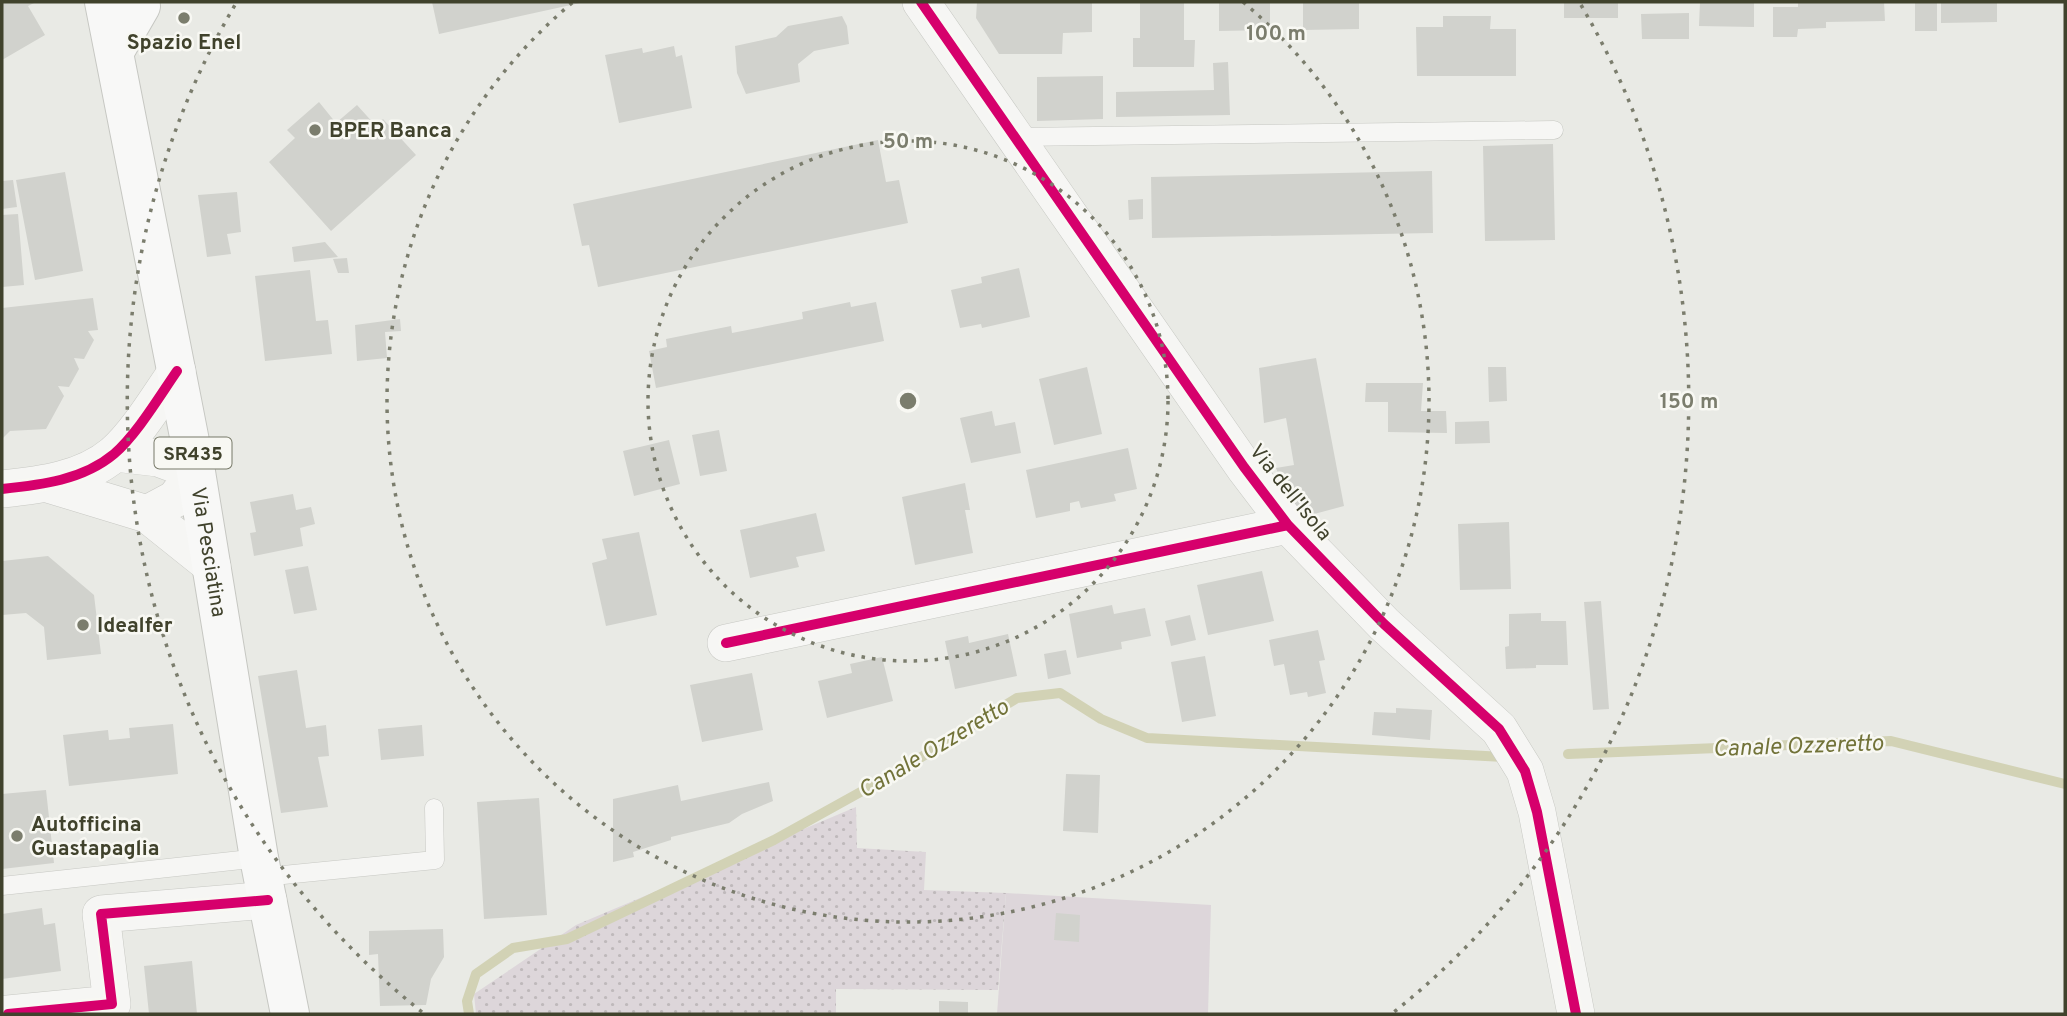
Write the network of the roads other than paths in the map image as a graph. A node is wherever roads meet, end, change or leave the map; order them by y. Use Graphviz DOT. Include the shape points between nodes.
graph roads {
  1 [pos="921,2"];
  2 [pos="135,3"];
  3 [pos="1554,130"];
  4 [pos="1015,137"];
  5 [pos="177,372"];
  6 [pos="115,453"];
  7 [pos="196,472"];
  8 [pos="48,484"];
  9 [pos="2,489"];
  10 [pos="147,514"];
  11 [pos="1288,524"];
  12 [pos="212,566"];
  13 [pos="726,643"];
  14 [pos="434,808"];
  15 [pos="263,878"];
  16 [pos="2,886"];
  17 [pos="8,1014"];
  18 [pos="290,1014"];
  19 [pos="1576,1014"];
  1 -- 4 [label="street, Via dell'Isola"];
  2 -- 5 [label="main road, Via Pesciatina / SR435" via="115,51"];
  3 -- 4 [label="lane"];
  4 -- 11 [label="street, Via dell'Isola"];
  5 -- 6 [label="street"];
  5 -- 7 [label="main road, Via Pesciatina / SR435"];
  6 -- 7 [label="street" via="158,458"];
  6 -- 8 [label="street" via="90,469"];
  7 -- 10 [label="street" via="175,499"];
  7 -- 12 [label="main road, Via Pesciatina / SR435"];
  8 -- 9 [label="street"];
  8 -- 10 [label="street"];
  10 -- 12 [label="street"];
  11 -- 13 [label="street"];
  11 -- 19 [label="street, Via dell'Isola" via="1384,624 1499,729 1525,771"];
  12 -- 15 [label="main road, Via Pesciatina / SR435"];
  14 -- 15 [label="lane" via="435,860"];
  15 -- 16 [label="lane"];
  15 -- 17 [label="street" via="102,914 112,1004"];
  15 -- 18 [label="main road, Via Pesciatina"];
}
